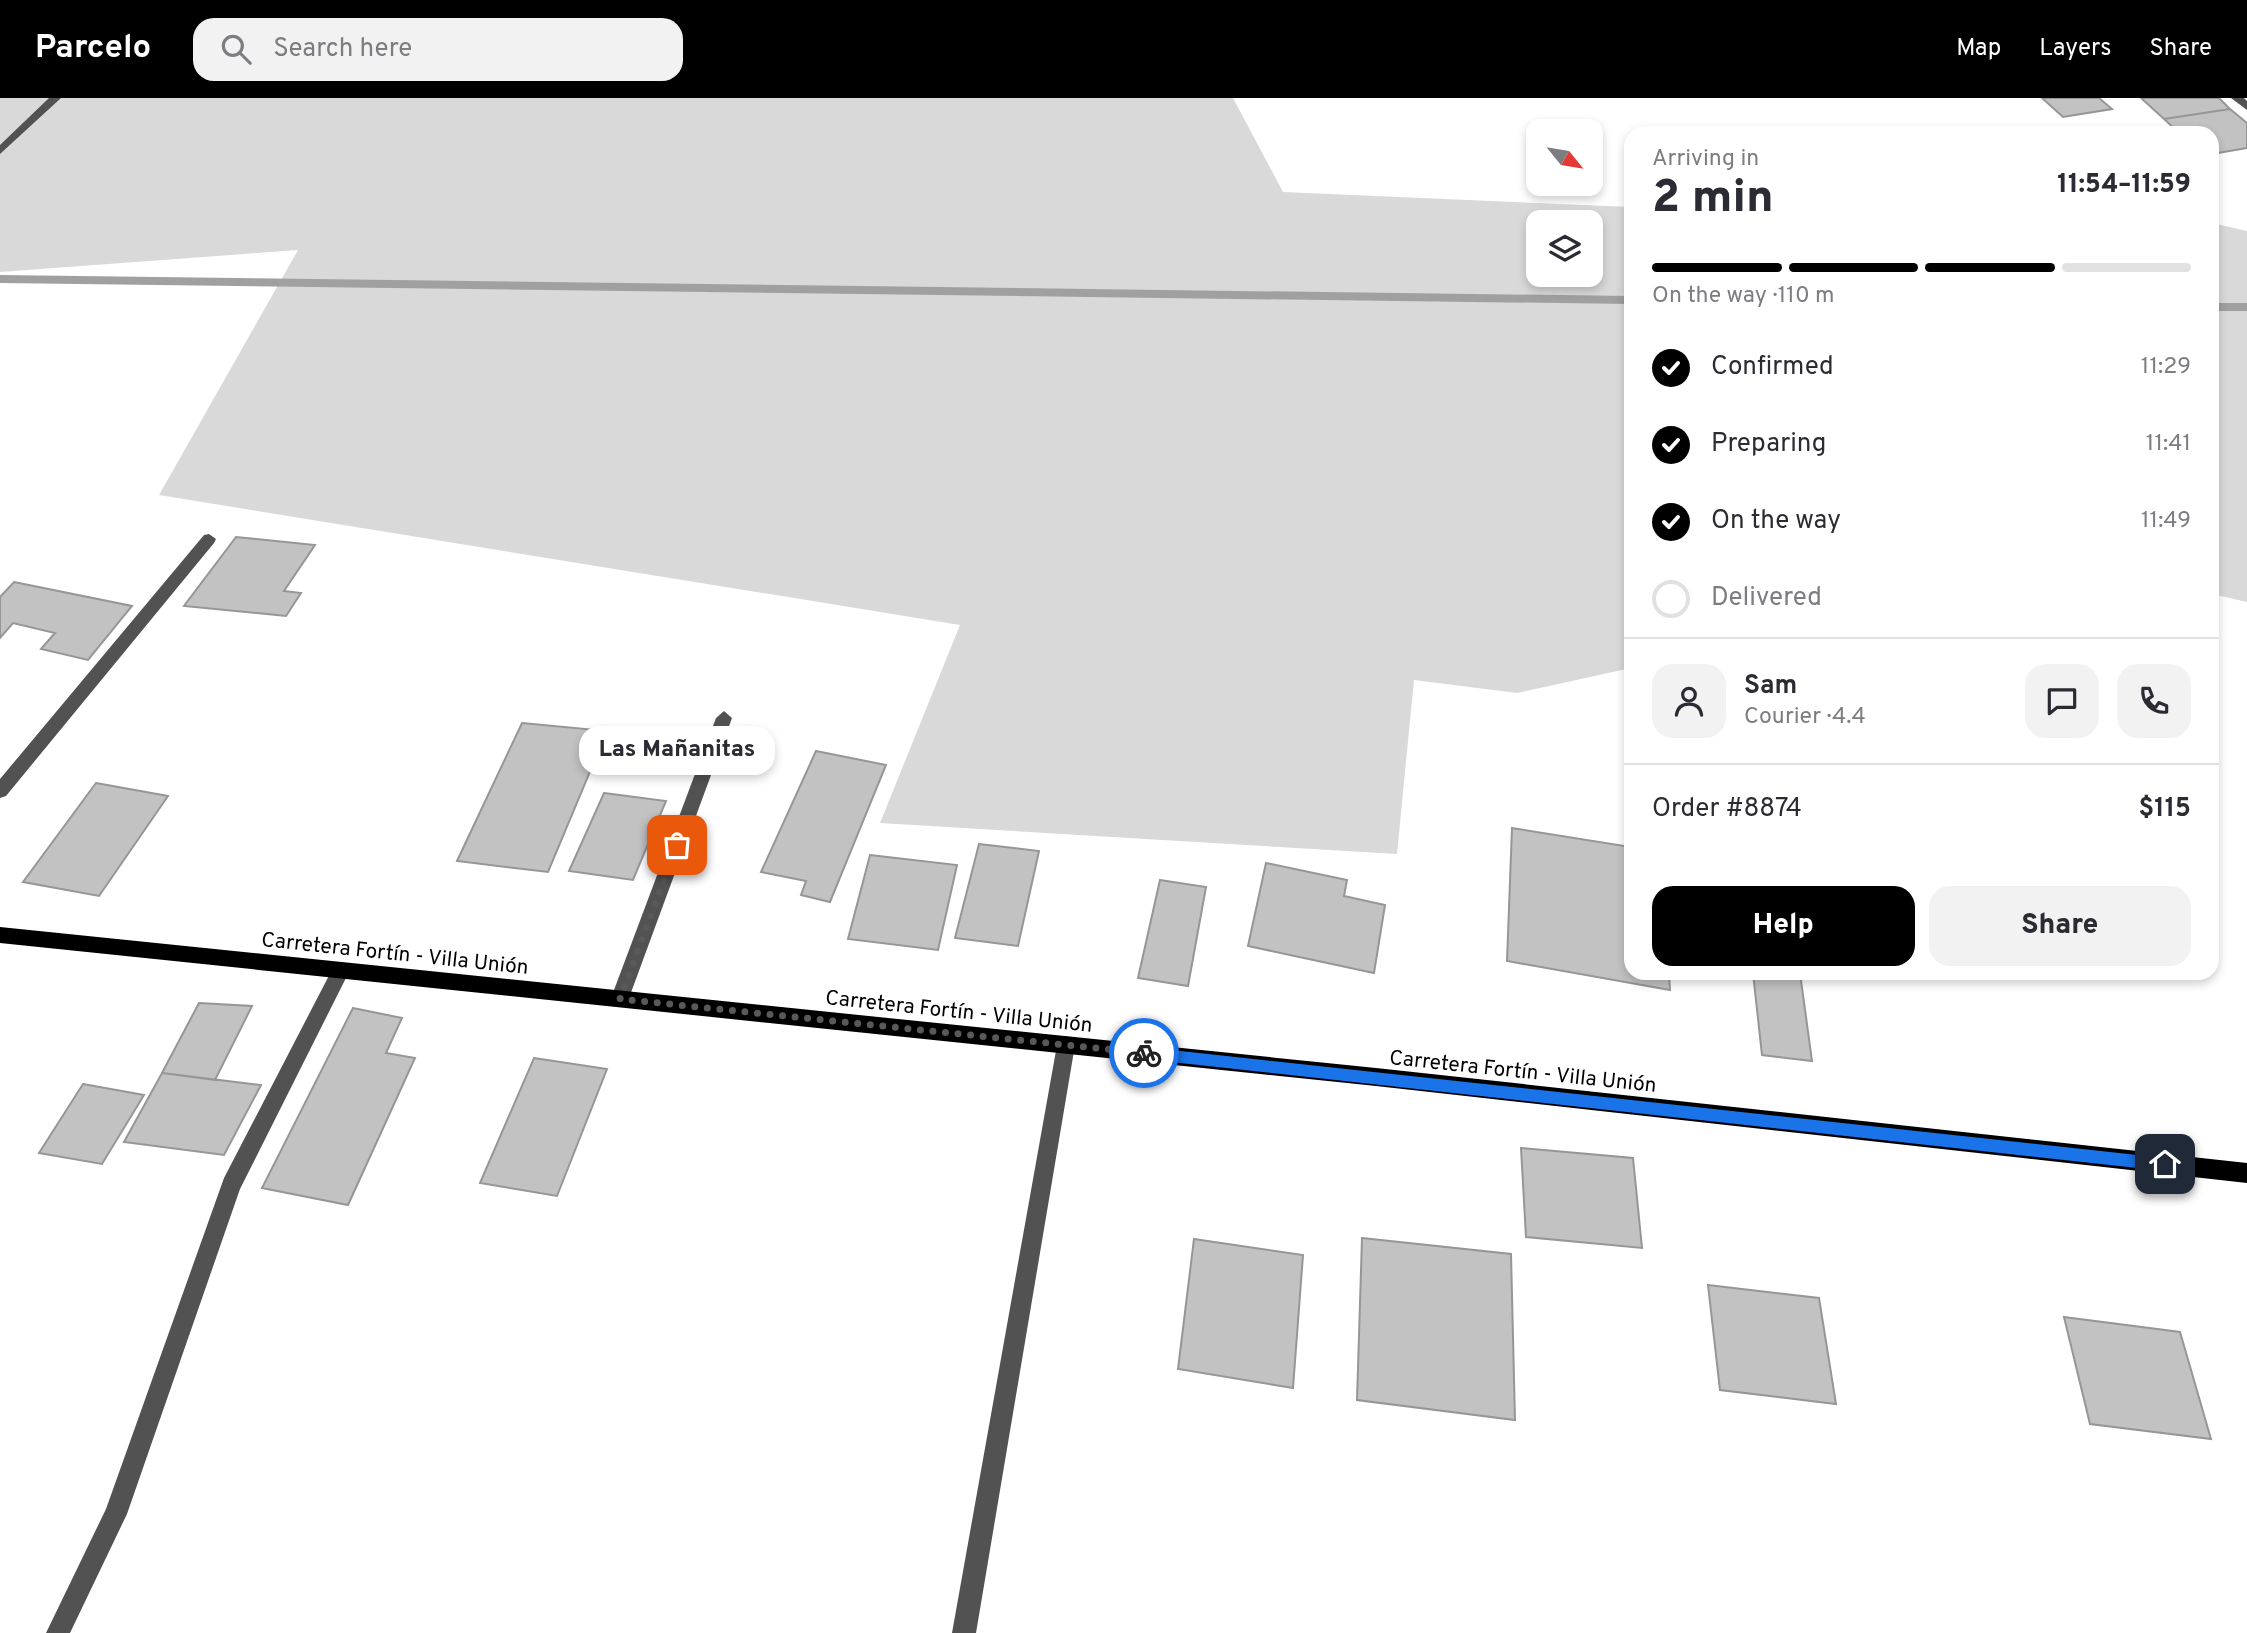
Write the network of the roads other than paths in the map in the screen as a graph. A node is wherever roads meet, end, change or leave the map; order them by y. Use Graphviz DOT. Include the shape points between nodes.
graph roads {
  1 [pos="55,98"];
  2 [pos="2237,98"];
  3 [pos="2247,107"];
  4 [pos="0,150"];
  5 [pos="209,539"];
  6 [pos="724,718"];
  7 [pos="0,791"];
  8 [pos="0,935"];
  9 [pos="341,970"];
  10 [pos="620,999"];
  11 [pos="1066,1045"];
  12 [pos="2247,1173"];
  13 [pos="58,1633"];
  14 [pos="964,1633"];
  1 -- 4 [label="street"];
  2 -- 3 [label="street"];
  5 -- 7 [label="street"];
  6 -- 10 [label="street"];
  8 -- 9 [label="main road, Carretera Fortín - Villa Unión"];
  9 -- 10 [label="main road, Carretera Fortín - Villa Unión"];
  9 -- 13 [label="street" via="231,1185 116,1514"];
  10 -- 11 [label="main road, Carretera Fortín - Villa Unión"];
  11 -- 12 [label="main road, Carretera Fortín - Villa Unión"];
  11 -- 14 [label="street"];
}
